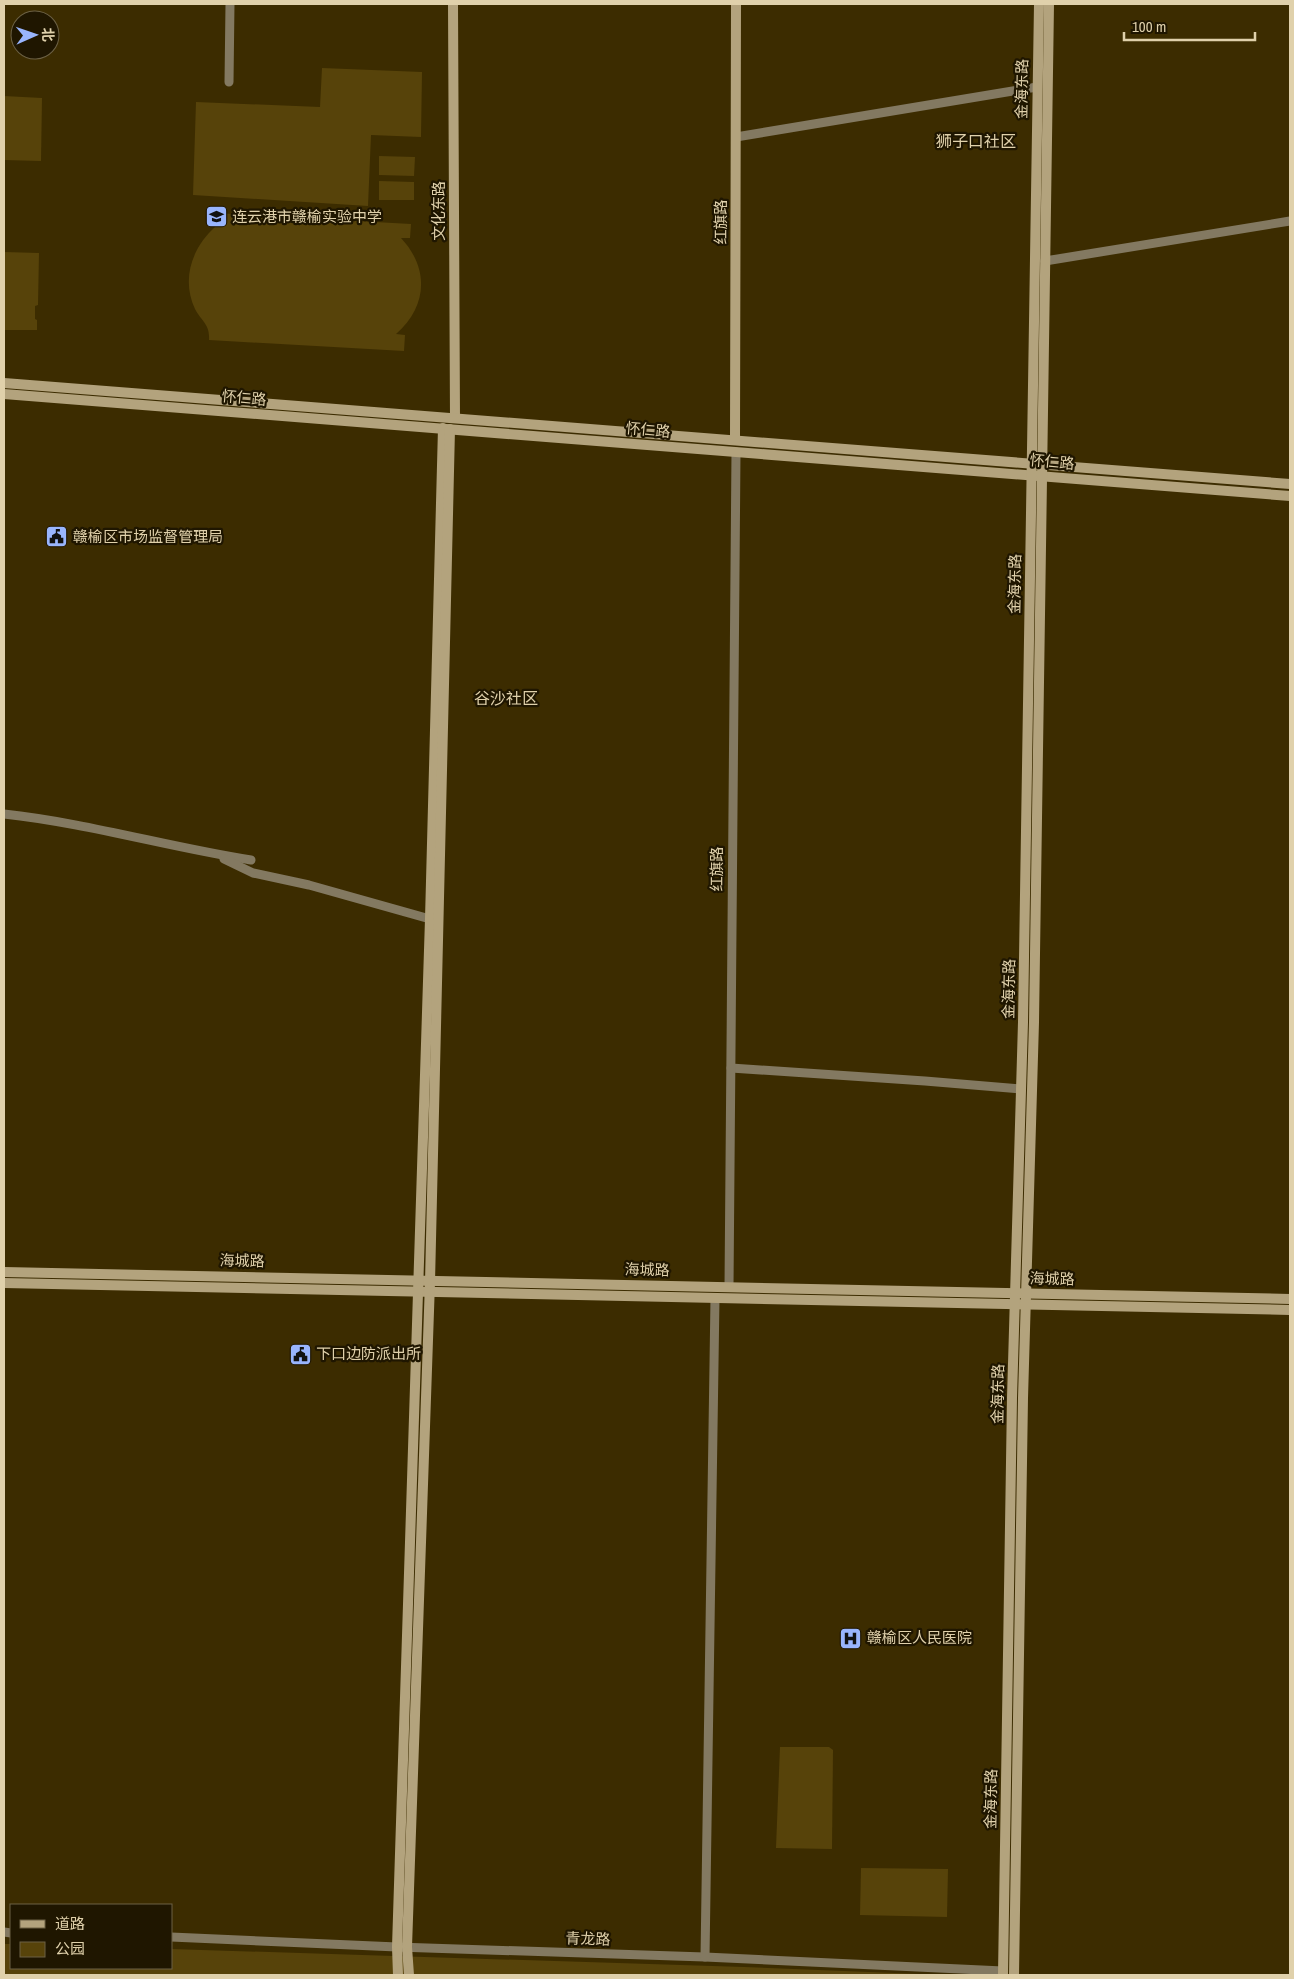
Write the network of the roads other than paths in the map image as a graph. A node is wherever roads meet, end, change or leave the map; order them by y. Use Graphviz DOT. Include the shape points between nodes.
graph roads {
  1 [pos="230,4"];
  2 [pos="453,4"];
  3 [pos="736,4"];
  4 [pos="1038,4"];
  5 [pos="1049,4"];
  6 [pos="229,82"];
  7 [pos="1037,87"];
  8 [pos="736,137"];
  9 [pos="1290,221"];
  10 [pos="1045,261"];
  11 [pos="4,383"];
  12 [pos="4,394"];
  13 [pos="454,418"];
  14 [pos="447,429"];
  15 [pos="735,440"];
  16 [pos="736,452"];
  17 [pos="1037,464"];
  18 [pos="1037,476"];
  19 [pos="1290,484"];
  20 [pos="1290,496"];
  21 [pos="4,814"];
  22 [pos="215,854"];
  23 [pos="250,860"];
  24 [pos="430,919"];
  25 [pos="730,1068"];
  26 [pos="1021,1090"];
  27 [pos="4,1272"];
  28 [pos="418,1280"];
  29 [pos="4,1283"];
  30 [pos="429,1287"];
  31 [pos="729,1287"];
  32 [pos="418,1292"];
  33 [pos="1021,1293"];
  34 [pos="715,1298"];
  35 [pos="1290,1299"];
  36 [pos="1020,1304"];
  37 [pos="1290,1310"];
  38 [pos="172,1937"];
  39 [pos="402,1947"];
  40 [pos="705,1957"];
  41 [pos="1003,1973"];
  42 [pos="398,1975"];
  43 [pos="409,1975"];
  44 [pos="1014,1975"];
  1 -- 6 [label="street"];
  2 -- 13 [label="main road, 文化东路"];
  3 -- 8 [label="main road, 红旗路"];
  4 -- 7 [label="main road, 金海东路"];
  5 -- 10 [label="main road, 金海东路"];
  7 -- 8 [label="street"];
  7 -- 17 [label="main road, 金海东路"];
  8 -- 15 [label="main road, 红旗路"];
  9 -- 10 [label="street"];
  10 -- 17 [label="main road, 金海东路"];
  11 -- 13 [label="main road, 怀仁路"];
  12 -- 14 [label="main road, 怀仁路"];
  13 -- 15 [label="main road, 怀仁路"];
  14 -- 16 [label="main road, 怀仁路"];
  14 -- 24 [label="main road"];
  14 -- 30 [label="main road"];
  15 -- 17 [label="main road, 怀仁路"];
  16 -- 18 [label="main road, 怀仁路"];
  16 -- 25 [label="street, 红旗路"];
  17 -- 18 [label="main road, 金海东路"];
  17 -- 19 [label="main road, 怀仁路"];
  18 -- 20 [label="main road, 怀仁路"];
  18 -- 26 [label="main road, 金海东路"];
  18 -- 33 [label="main road, 金海东路" via="1034,1012"];
  21 -- 22 [label="street" via="85,826"];
  22 -- 23 [label="street"];
  22 -- 24 [label="street" via="253,873"];
  24 -- 28 [label="main road"];
  25 -- 26 [label="street"];
  25 -- 31 [label="street, 红旗路"];
  26 -- 33 [label="main road, 金海东路"];
  27 -- 28 [label="main road, 海城路"];
  28 -- 30 [label="main road, 海城路"];
  28 -- 32 [label="main road"];
  29 -- 32 [label="main road, 海城路"];
  30 -- 31 [label="main road, 海城路"];
  30 -- 32 [label="main road, 海城路"];
  30 -- 34 [label="main road, 海城路"];
  30 -- 39 [label="main road"];
  31 -- 33 [label="main road, 海城路"];
  32 -- 39 [label="main road"];
  33 -- 35 [label="main road, 海城路"];
  33 -- 36 [label="main road, 金海东路"];
  34 -- 36 [label="main road, 海城路"];
  34 -- 40 [label="street"];
  36 -- 37 [label="main road, 海城路"];
  36 -- 41 [label="main road, 金海东路"];
  36 -- 44 [label="main road, 金海东路"];
  38 -- 39 [label="street, 青龙路"];
  39 -- 40 [label="street, 青龙路"];
  39 -- 42 [label="main road"];
  39 -- 43 [label="main road"];
  40 -- 41 [label="street, 青龙路"];
}
